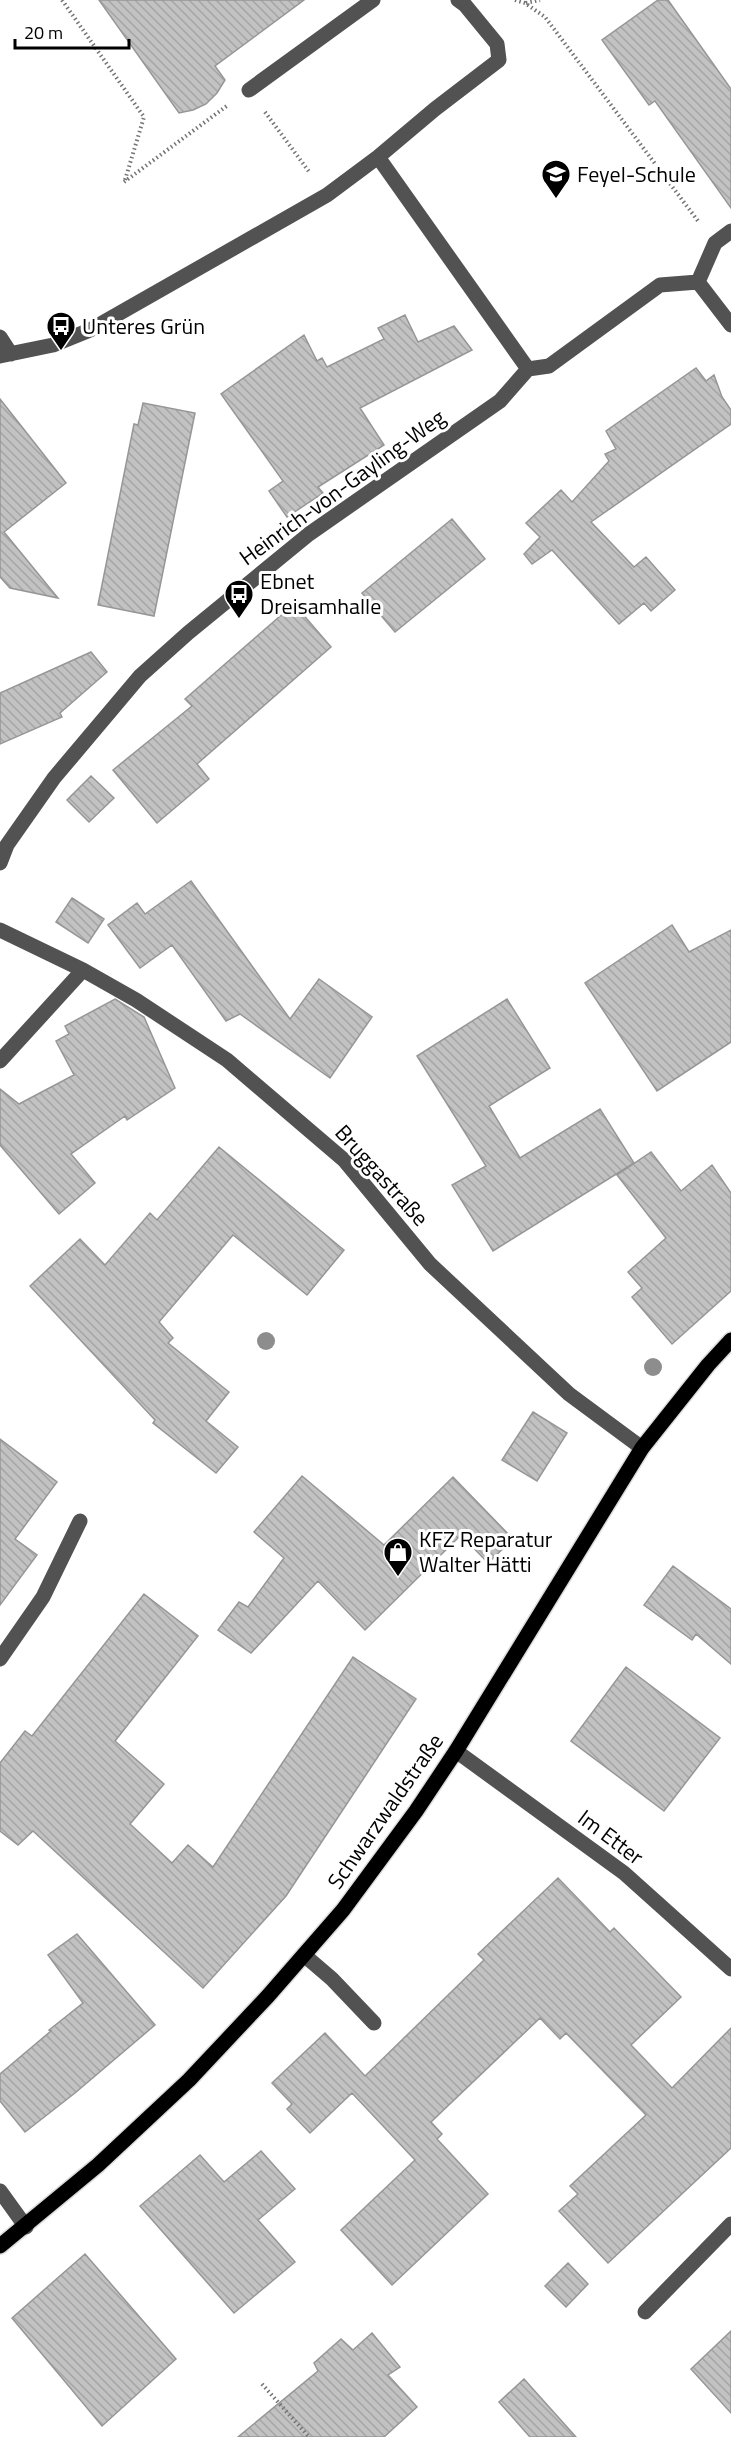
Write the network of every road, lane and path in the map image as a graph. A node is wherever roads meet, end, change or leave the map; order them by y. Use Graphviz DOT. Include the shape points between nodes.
graph roads {
  1 [pos="62,0"];
  2 [pos="373,0"];
  3 [pos="458,0"];
  4 [pos="515,0"];
  5 [pos="540,0"];
  6 [pos="525,3"];
  7 [pos="249,90"];
  8 [pos="378,157"];
  9 [pos="327,195"];
  10 [pos="731,231"];
  11 [pos="715,243"];
  12 [pos="698,282"];
  13 [pos="731,326"];
  14 [pos="0,337"];
  15 [pos="6,355"];
  16 [pos="528,369"];
  17 [pos="0,863"];
  18 [pos="0,930"];
  19 [pos="83,970"];
  20 [pos="0,1061"];
  21 [pos="731,1341"];
  22 [pos="642,1448"];
  23 [pos="80,1521"];
  24 [pos="0,1659"];
  25 [pos="456,1751"];
  26 [pos="304,1955"];
  27 [pos="731,1970"];
  28 [pos="374,2023"];
  29 [pos="0,2191"];
  30 [pos="731,2224"];
  31 [pos="26,2227"];
  32 [pos="0,2246"];
  33 [pos="645,2312"];
  34 [pos="262,2384"];
  35 [pos="309,2437"];
  1 -- 7 [label="path" via="144,117 124,182"];
  2 -- 7 [label="street"];
  3 -- 8 [label="street" via="497,44 499,60"];
  4 -- 6 [label="path"];
  5 -- 6 [label="path"];
  6 -- 11 [label="path" via="545,16"];
  7 -- 9 [label="path"];
  8 -- 9 [label="street"];
  8 -- 16 [label="street"];
  9 -- 15 [label="street" via="90,330 53,345"];
  10 -- 11 [label="street"];
  11 -- 12 [label="street"];
  12 -- 13 [label="street"];
  12 -- 16 [label="street" via="660,285 549,366"];
  14 -- 15 [label="street"];
  16 -- 17 [label="street, Heinrich-von-Gayling-Weg" via="500,401 309,534 140,676 54,778 7,845"];
  18 -- 19 [label="street, Bruggastraße"];
  19 -- 20 [label="street"];
  19 -- 22 [label="street, Bruggastraße" via="136,999 227,1059 271,1096 344,1160 430,1264 569,1394"];
  21 -- 22 [label="main road, Schwarzwaldstraße"];
  22 -- 25 [label="main road, Schwarzwaldstraße"];
  23 -- 24 [label="street" via="43,1597"];
  25 -- 26 [label="main road, Schwarzwaldstraße" via="343,1910"];
  25 -- 27 [label="street, Im Etter" via="624,1873"];
  26 -- 28 [label="street"];
  26 -- 31 [label="main road, Schwarzwaldstraße" via="189,2080"];
  29 -- 31 [label="street"];
  30 -- 33 [label="street"];
  31 -- 32 [label="main road, Schwarzwaldstraße"];
  34 -- 35 [label="path"];
}
